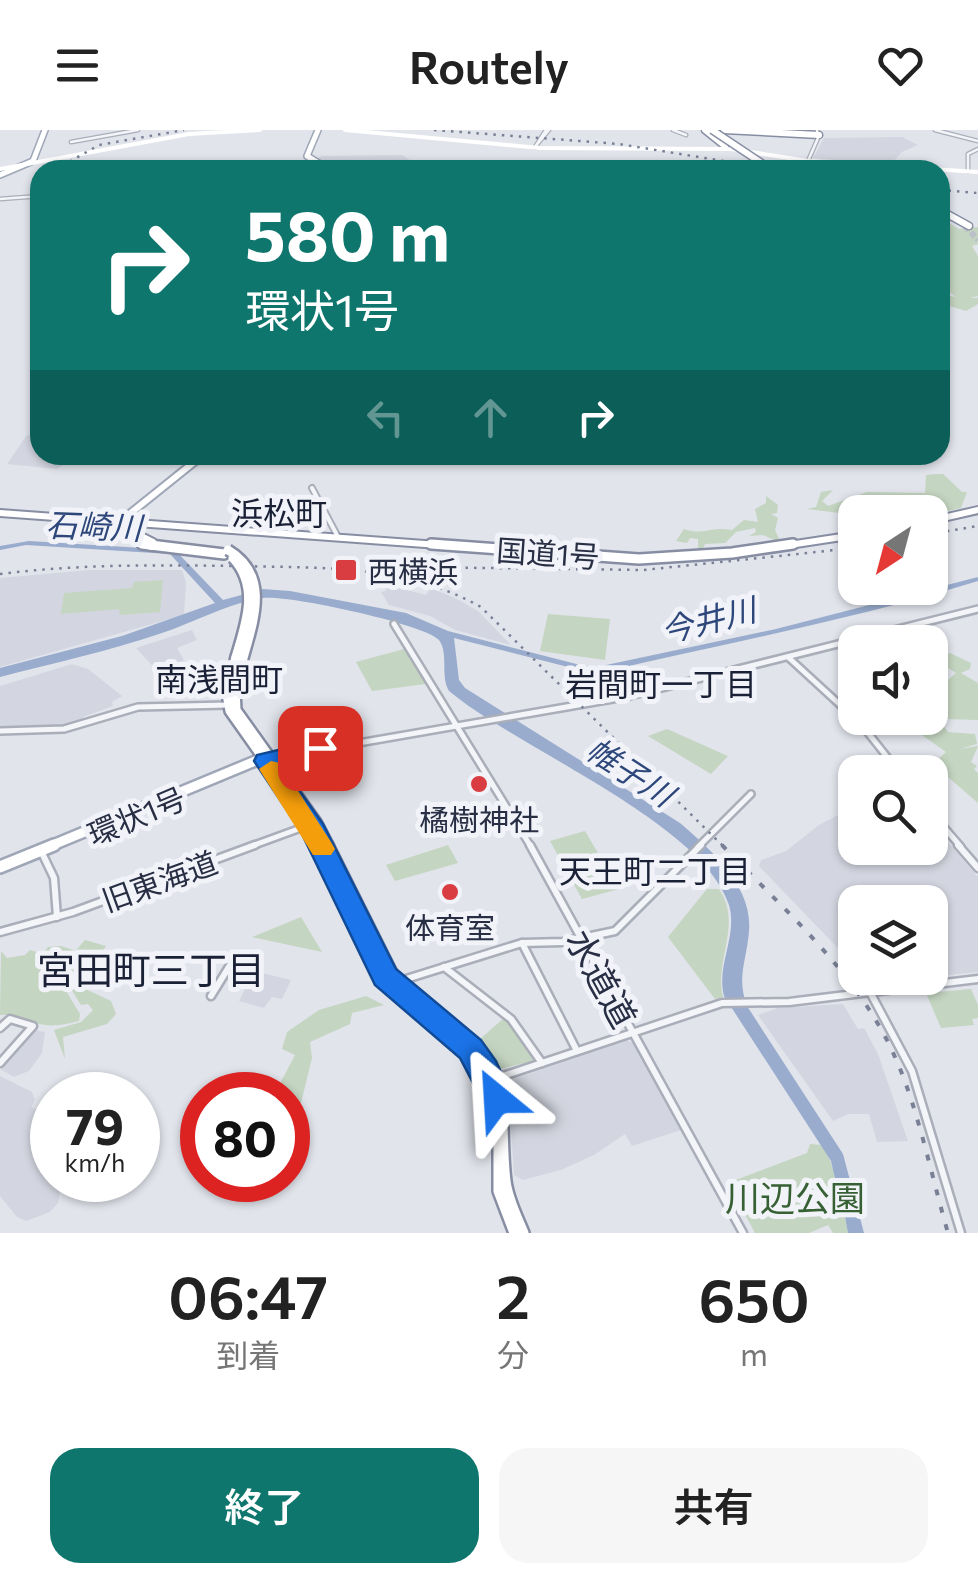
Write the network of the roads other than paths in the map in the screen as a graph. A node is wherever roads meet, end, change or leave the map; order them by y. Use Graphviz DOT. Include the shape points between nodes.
graph roads {
  1 [pos="45,130"];
  2 [pos="138,130"];
  3 [pos="245,130"];
  4 [pos="260,130"];
  5 [pos="316,130"];
  6 [pos="345,130"];
  7 [pos="357,130"];
  8 [pos="674,130"];
  9 [pos="708,130"];
  10 [pos="724,130"];
  11 [pos="937,131"];
  12 [pos="546,132"];
  13 [pos="817,134"];
  14 [pos="686,135"];
  15 [pos="978,141"];
  16 [pos="70,142"];
  17 [pos="723,144"];
  18 [pos="536,147"];
  19 [pos="978,149"];
  20 [pos="32,160"];
  21 [pos="47,160"];
  22 [pos="54,160"];
  23 [pos="313,160"];
  24 [pos="754,160"];
  25 [pos="802,160"];
  26 [pos="808,160"];
  27 [pos="30,163"];
  28 [pos="30,163"];
  29 [pos="30,165"];
  30 [pos="23,166"];
  31 [pos="3,170"];
  32 [pos="950,170"];
  33 [pos="968,171"];
  34 [pos="978,171"];
  35 [pos="30,197"];
  36 [pos="0,199"];
  37 [pos="950,217"];
  38 [pos="967,226"];
  39 [pos="193,465"];
  40 [pos="312,488"];
  41 [pos="978,512"];
  42 [pos="0,515"];
  43 [pos="948,518"];
  44 [pos="127,522"];
  45 [pos="338,537"];
  46 [pos="838,540"];
  47 [pos="978,609"];
  48 [pos="394,624"];
  49 [pos="788,657"];
  50 [pos="231,705"];
  51 [pos="458,725"];
  52 [pos="0,731"];
  53 [pos="887,755"];
  54 [pos="266,759"];
  55 [pos="751,794"];
  56 [pos="313,823"];
  57 [pos="948,832"];
  58 [pos="43,855"];
  59 [pos="978,868"];
  60 [pos="0,870"];
  61 [pos="57,917"];
  62 [pos="0,932"];
  63 [pos="582,938"];
  64 [pos="522,943"];
  65 [pos="232,962"];
  66 [pos="444,967"];
  67 [pos="978,979"];
  68 [pos="395,983"];
  69 [pos="948,983"];
  70 [pos="845,995"];
  71 [pos="872,995"];
  72 [pos="212,996"];
  73 [pos="0,1028"];
  74 [pos="633,1031"];
  75 [pos="577,1051"];
  76 [pos="0,1063"];
  77 [pos="542,1063"];
  78 [pos="497,1078"];
  79 [pos="515,1233"];
  80 [pos="523,1233"];
  81 [pos="743,1233"];
  82 [pos="962,1233"];
  1 -- 20 [label="main road"];
  2 -- 16 [label="street"];
  3 -- 21 [label="main road" via="188,133"];
  4 -- 22 [label="main road" via="189,134"];
  5 -- 23 [label="main road" via="307,156"];
  6 -- 18 [label="main road"];
  7 -- 18 [label="main road"];
  8 -- 14 [label="street"];
  9 -- 17 [label="highway, bridge"];
  9 -- 24 [label="highway, bridge"];
  10 -- 13 [label="highway"];
  11 -- 15 [label="street"];
  12 -- 18 [label="street"];
  13 -- 26 [label="street"];
  18 -- 25 [label="main road" via="737,149"];
  19 -- 33 [label="street" via="968,154"];
  27 -- 30 [label="main road"];
  28 -- 31 [label="main road"];
  29 -- 30 [label="main road"];
  30 -- 31 [label="main road"];
  32 -- 33 [label="main road"];
  33 -- 34 [label="main road"];
  35 -- 36 [label="street"];
  37 -- 38 [label="highway"];
  39 -- 44 [label="main road"];
  40 -- 45 [label="street"];
  41 -- 43 [label="main road"];
  42 -- 44 [label="main road, 国道1号"];
  44 -- 45 [label="main road, 国道1号"];
  44 -- 50 [label="main road, bridge" via="126,536 139,544 226,552 241,564 248,605"];
  45 -- 46 [label="main road, 国道1号" via="639,562"];
  47 -- 49 [label="street"];
  48 -- 51 [label="street, 水道道"];
  49 -- 51 [label="street, 環状1号" via="630,696"];
  49 -- 53 [label="street"];
  50 -- 52 [label="street" via="138,706 68,728"];
  50 -- 54 [label="main road"];
  51 -- 54 [label="street, 環状1号"];
  51 -- 63 [label="street, 水道道"];
  54 -- 56 [label="main road"];
  54 -- 58 [label="main road, 環状1号"];
  54 -- 60 [label="main road, 環状1号"];
  55 -- 63 [label="street" via="615,930"];
  56 -- 61 [label="street, 旧東海道"];
  56 -- 68 [label="highway"];
  57 -- 59 [label="street"];
  58 -- 60 [label="main road, 環状1号"];
  58 -- 61 [label="street" via="54,878"];
  61 -- 62 [label="street, 旧東海道"];
  63 -- 64 [label="street"];
  63 -- 74 [label="street, 水道道"];
  64 -- 66 [label="street"];
  64 -- 75 [label="street"];
  65 -- 72 [label="street"];
  66 -- 68 [label="street"];
  66 -- 77 [label="street" via="512,1019"];
  67 -- 69 [label="street"];
  68 -- 78 [label="main road" via="467,1038"];
  68 -- 79 [label="main road" via="462,1041 491,1081 499,1113 499,1191"];
  70 -- 74 [label="street" via="722,1002"];
  71 -- 82 [label="street" via="912,1071"];
  73 -- 76 [label="street" via="10,1018 33,1026"];
  74 -- 75 [label="street"];
  74 -- 81 [label="street, 水道道"];
  75 -- 77 [label="street"];
  77 -- 78 [label="street"];
  78 -- 80 [label="main road" via="506,1116 505,1183"];
}
